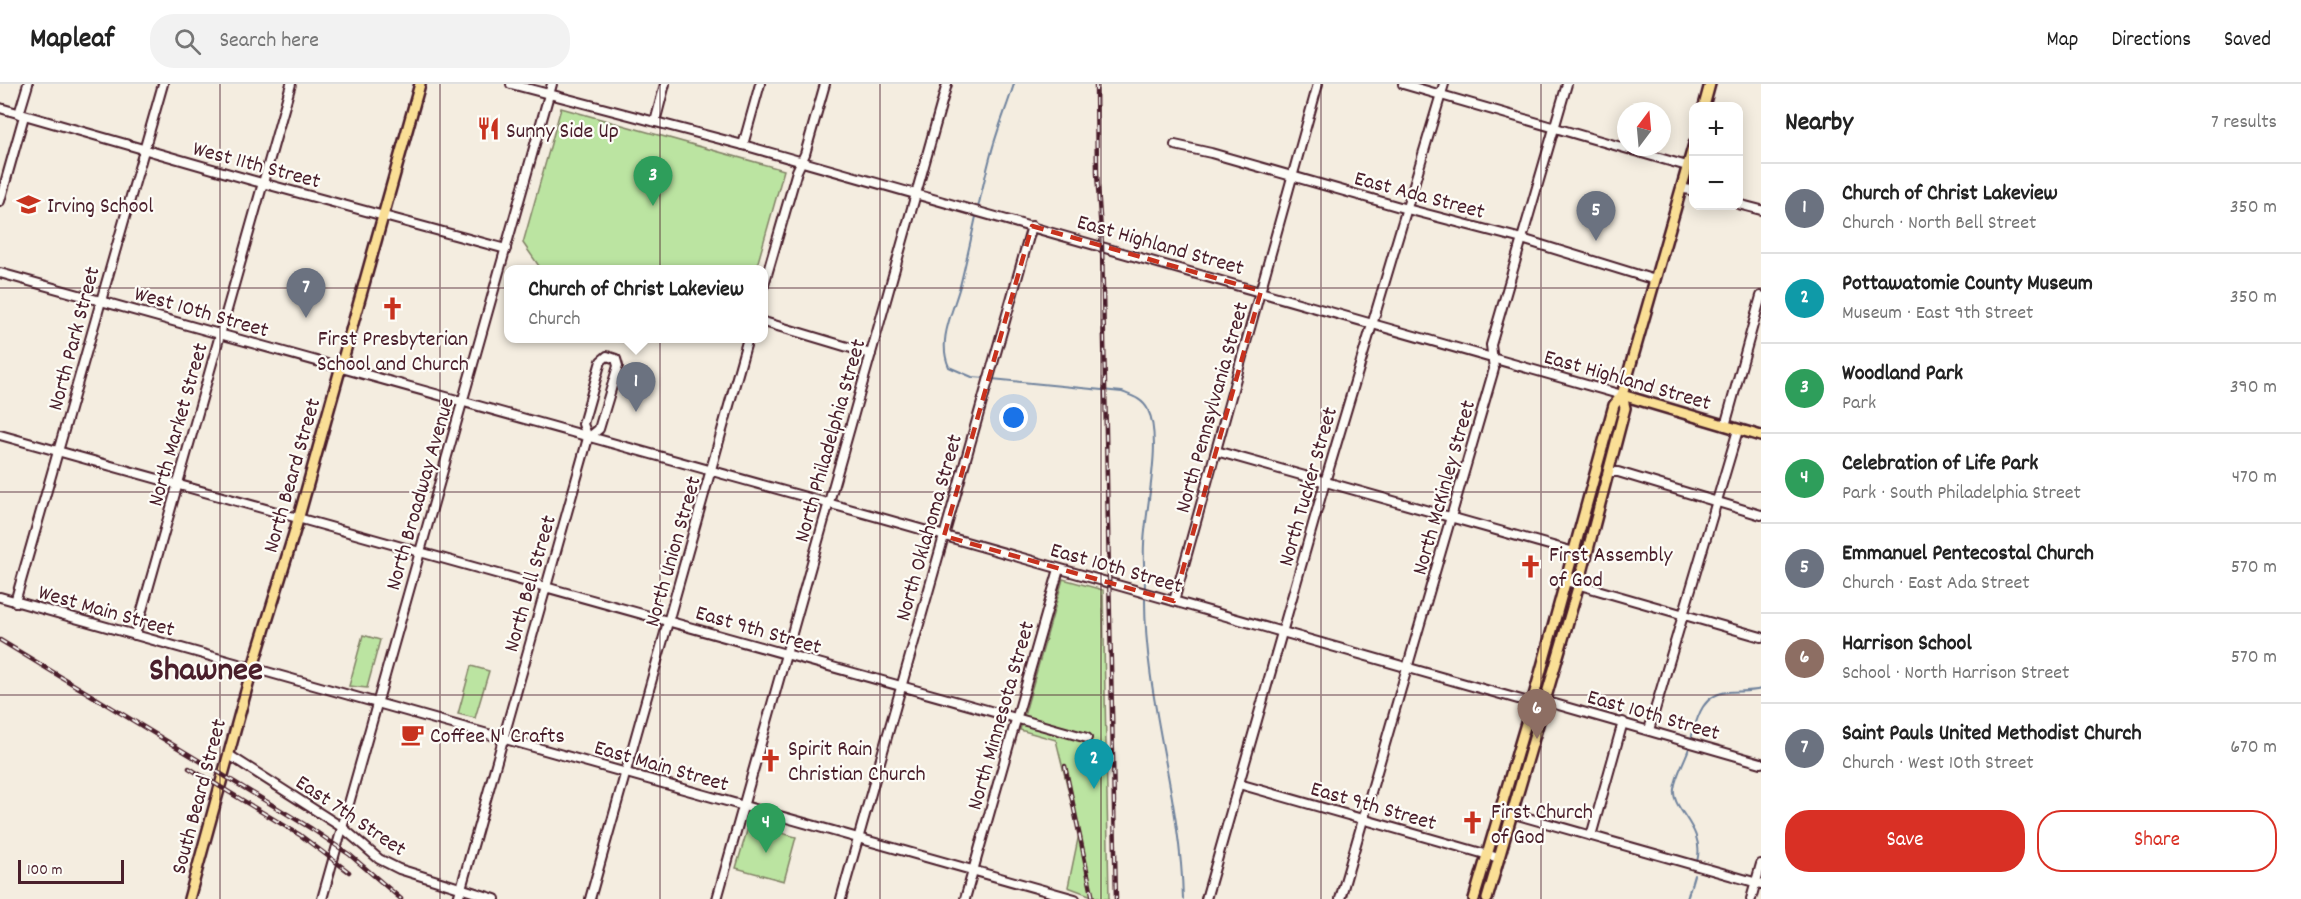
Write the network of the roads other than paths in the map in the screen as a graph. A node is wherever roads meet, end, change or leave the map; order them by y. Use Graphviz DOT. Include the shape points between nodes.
graph roads {
  1 [pos="28,84"];
  2 [pos="163,84"];
  3 [pos="291,84"];
  4 [pos="420,84"];
  5 [pos="511,84"];
  6 [pos="552,84"];
  7 [pos="665,84"];
  8 [pos="760,84"];
  9 [pos="825,84"];
  10 [pos="947,84"];
  11 [pos="1318,84"];
  12 [pos="1403,84"];
  13 [pos="1444,84"];
  14 [pos="1567,84"];
  15 [pos="1710,84"];
  16 [pos="549,94"];
  17 [pos="1440,95"];
  18 [pos="1705,102"];
  19 [pos="0,108"];
  20 [pos="22,115"];
  21 [pos="655,122"];
  22 [pos="1554,127"];
  23 [pos="743,145"];
  24 [pos="1175,145"];
  25 [pos="144,150"];
  26 [pos="1690,156"];
  27 [pos="801,162"];
  28 [pos="1687,166"];
  29 [pos="1292,175"];
  30 [pos="262,183"];
  31 [pos="1681,188"];
  32 [pos="1689,190"];
  33 [pos="916,195"];
  34 [pos="0,201"];
  35 [pos="1743,205"];
  36 [pos="1407,209"];
  37 [pos="1761,210"];
  38 [pos="382,216"];
  39 [pos="1032,226"];
  40 [pos="1522,239"];
  41 [pos="506,249"];
  42 [pos="768,272"];
  43 [pos="0,273"];
  44 [pos="1654,280"];
  45 [pos="1261,291"];
  46 [pos="1761,296"];
  47 [pos="100,300"];
  48 [pos="768,323"];
  49 [pos="1373,324"];
  50 [pos="220,334"];
  51 [pos="747,343"];
  52 [pos="871,354"];
  53 [pos="1494,359"];
  54 [pos="340,369"];
  55 [pos="1622,395"];
  56 [pos="462,403"];
  57 [pos="1725,426"];
  58 [pos="1738,429"];
  59 [pos="0,435"];
  60 [pos="1761,436"];
  61 [pos="588,438"];
  62 [pos="59,451"];
  63 [pos="1216,451"];
  64 [pos="712,471"];
  65 [pos="1608,472"];
  66 [pos="1325,482"];
  67 [pos="178,484"];
  68 [pos="1718,502"];
  69 [pos="829,504"];
  70 [pos="1761,514"];
  71 [pos="298,518"];
  72 [pos="1451,518"];
  73 [pos="944,536"];
  74 [pos="420,552"];
  75 [pos="1574,552"];
  76 [pos="1059,569"];
  77 [pos="1566,580"];
  78 [pos="1579,584"];
  79 [pos="545,586"];
  80 [pos="0,597"];
  81 [pos="1174,601"];
  82 [pos="15,602"];
  83 [pos="1685,615"];
  84 [pos="670,621"];
  85 [pos="1283,633"];
  86 [pos="135,635"];
  87 [pos="1761,637"];
  88 [pos="786,655"];
  89 [pos="253,668"];
  90 [pos="1408,668"];
  91 [pos="900,687"];
  92 [pos="1545,702"];
  93 [pos="378,703"];
  94 [pos="1532,703"];
  95 [pos="1017,720"];
  96 [pos="1623,722"];
  97 [pos="1649,730"];
  98 [pos="503,738"];
  99 [pos="1088,738"];
  100 [pos="229,755"];
  101 [pos="1761,763"];
  102 [pos="626,773"];
  103 [pos="1239,784"];
  104 [pos="743,806"];
  105 [pos="1500,810"];
  106 [pos="1512,813"];
  107 [pos="1363,819"];
  108 [pos="342,828"];
  109 [pos="1591,836"];
  110 [pos="859,838"];
  111 [pos="1488,855"];
  112 [pos="1499,858"];
  113 [pos="1761,864"];
  114 [pos="973,870"];
  115 [pos="1758,884"];
  116 [pos="461,889"];
  117 [pos="189,899"];
  118 [pos="322,899"];
  119 [pos="458,899"];
  120 [pos="495,899"];
  121 [pos="590,899"];
  122 [pos="717,899"];
  123 [pos="841,899"];
  124 [pos="965,899"];
  125 [pos="1076,899"];
  126 [pos="1206,899"];
  127 [pos="1340,899"];
  128 [pos="1474,899"];
  129 [pos="1487,899"];
  130 [pos="1751,899"];
  1 -- 20 [label="street"];
  2 -- 25 [label="street, North Park Street"];
  3 -- 30 [label="street, North Market Street"];
  4 -- 38 [label="main road, North Beard Street"];
  5 -- 16 [label="street, East Highland Street"];
  6 -- 16 [label="street, North Broadway Avenue"];
  7 -- 21 [label="street"];
  8 -- 23 [label="street"];
  9 -- 27 [label="street"];
  10 -- 33 [label="street, North Philadelphia Street"];
  11 -- 29 [label="street, North Pennsylvania Street"];
  12 -- 17 [label="street"];
  13 -- 17 [label="street, North Tucker Street"];
  14 -- 22 [label="street, North McKinley Street"];
  15 -- 18 [label="main road"];
  16 -- 21 [label="street, East Highland Street"];
  16 -- 41 [label="street, North Broadway Avenue"];
  17 -- 22 [label="street"];
  17 -- 36 [label="street, North Tucker Street"];
  19 -- 20 [label="street, West 11th Street"];
  20 -- 25 [label="street, West 11th Street"];
  20 -- 34 [label="street"];
  21 -- 23 [label="street, East Highland Street"];
  22 -- 28 [label="street"];
  22 -- 40 [label="street, North McKinley Street"];
  23 -- 27 [label="street, East Highland Street"];
  24 -- 29 [label="street, East Ada Street"];
  25 -- 30 [label="street, West 11th Street"];
  25 -- 47 [label="street, North Park Street"];
  26 -- 28 [label="main road"];
  27 -- 33 [label="street, East Highland Street"];
  27 -- 42 [label="street"];
  28 -- 31 [label="main road"];
  29 -- 36 [label="street, East Ada Street"];
  29 -- 45 [label="street, North Pennsylvania Street"];
  30 -- 38 [label="street, West 11th Street"];
  30 -- 50 [label="street, North Market Street"];
  31 -- 32 [label="street"];
  31 -- 44 [label="main road"];
  33 -- 39 [label="street, East Highland Street"];
  33 -- 52 [label="street, North Philadelphia Street"];
  35 -- 37 [label="street"];
  36 -- 40 [label="street, East Ada Street"];
  36 -- 49 [label="street, North Tucker Street"];
  38 -- 41 [label="street, West 11th Street"];
  38 -- 54 [label="main road, North Beard Street"];
  39 -- 45 [label="street, East Highland Street"];
  39 -- 73 [label="street, North Oklahoma Street"];
  40 -- 44 [label="street, East Ada Street"];
  40 -- 53 [label="street, North McKinley Street" via="1491,345"];
  41 -- 56 [label="street, North Broadway Avenue"];
  43 -- 47 [label="street, West 10th Street"];
  44 -- 55 [label="main road"];
  45 -- 49 [label="street, East Highland Street"];
  45 -- 63 [label="street, North Pennsylvania Street"];
  46 -- 57 [label="street"];
  47 -- 50 [label="street, West 10th Street"];
  47 -- 62 [label="street, North Park Street"];
  48 -- 52 [label="street"];
  49 -- 53 [label="street, East Highland Street"];
  49 -- 66 [label="street, North Tucker Street"];
  50 -- 54 [label="street, West 10th Street"];
  50 -- 67 [label="street, North Market Street"];
  51 -- 64 [label="street, North Union Street"];
  52 -- 69 [label="street, North Philadelphia Street"];
  53 -- 55 [label="street, East Highland Street"];
  53 -- 72 [label="street, North McKinley Street"];
  54 -- 56 [label="street, West 10th Street"];
  54 -- 71 [label="main road, North Beard Street"];
  55 -- 57 [label="main road, East Highland Street"];
  55 -- 65 [label="main road" via="1625,408"];
  55 -- 75 [label="main road" via="1614,405"];
  56 -- 61 [label="street, East 10th Street"];
  56 -- 74 [label="street, North Broadway Avenue"];
  57 -- 58 [label="main road, East Highland Street"];
  58 -- 60 [label="main road, East Highland Street"];
  58 -- 68 [label="street"];
  59 -- 62 [label="street, East 9th Street"];
  61 -- 61 [label="street, North Bell Street" via="599,429 618,366 616,359 607,356 601,361 582,424"];
  61 -- 64 [label="street, East 10th Street"];
  61 -- 79 [label="street, North Bell Street"];
  62 -- 67 [label="street, East 9th Street"];
  62 -- 82 [label="street, North Park Street"];
  63 -- 66 [label="street"];
  63 -- 81 [label="street, North Pennsylvania Street"];
  64 -- 69 [label="street, East 10th Street"];
  64 -- 84 [label="street, North Union Street"];
  65 -- 68 [label="street"];
  65 -- 78 [label="main road"];
  66 -- 72 [label="street"];
  66 -- 85 [label="street, North Tucker Street"];
  67 -- 71 [label="street, East 9th Street"];
  67 -- 86 [label="street, North Market Street"];
  68 -- 70 [label="street"];
  68 -- 83 [label="street"];
  69 -- 73 [label="street, East 10th Street"];
  69 -- 88 [label="street, North Philadelphia Street"];
  71 -- 74 [label="street, East 9th Street"];
  71 -- 89 [label="main road, North Beard Street"];
  72 -- 75 [label="street"];
  72 -- 90 [label="street, North McKinley Street"];
  73 -- 76 [label="street, East 10th Street"];
  73 -- 91 [label="street, North Oklahoma Street"];
  74 -- 79 [label="street, East 9th Street"];
  74 -- 93 [label="street, North Broadway Avenue"];
  75 -- 77 [label="main road"];
  76 -- 81 [label="street, East 10th Street"];
  76 -- 95 [label="street, North Minnesota Street"];
  77 -- 78 [label="street"];
  77 -- 94 [label="main road"];
  78 -- 83 [label="street"];
  78 -- 92 [label="main road"];
  79 -- 84 [label="street, East 9th Street"];
  79 -- 98 [label="street, North Bell Street"];
  80 -- 82 [label="street, West Main Street"];
  81 -- 85 [label="street, East 10th Street"];
  82 -- 86 [label="street, West Main Street"];
  83 -- 87 [label="street"];
  83 -- 97 [label="street"];
  84 -- 88 [label="street, East 9th Street"];
  84 -- 102 [label="street, North Union Street"];
  85 -- 90 [label="street, East 10th Street"];
  85 -- 103 [label="street, North Tucker Street"];
  86 -- 89 [label="street, West Main Street"];
  88 -- 91 [label="street, East 9th Street"];
  88 -- 104 [label="street, North Philadelphia Street"];
  89 -- 93 [label="street, West Main Street"];
  89 -- 100 [label="main road, South Beard Street"];
  90 -- 94 [label="street, East 10th Street"];
  90 -- 107 [label="street, North McKinley Street"];
  91 -- 95 [label="street, East 9th Street"];
  91 -- 110 [label="street, North Oklahoma Street"];
  92 -- 94 [label="street, East 10th Street"];
  92 -- 96 [label="street, East 10th Street"];
  92 -- 106 [label="main road"];
  93 -- 98 [label="street, East Main Street"];
  93 -- 108 [label="street, North Broadway Avenue"];
  94 -- 105 [label="main road"];
  95 -- 99 [label="street, East 9th Street"];
  95 -- 114 [label="street, North Minnesota Street"];
  96 -- 97 [label="street, East 10th Street"];
  96 -- 109 [label="street"];
  97 -- 101 [label="street, East 10th Street"];
  98 -- 102 [label="street, East Main Street"];
  98 -- 116 [label="street, North Bell Street"];
  100 -- 108 [label="street, East 7th Street"];
  100 -- 117 [label="main road, South Beard Street"];
  102 -- 104 [label="street, East Main Street"];
  102 -- 121 [label="street, North Union Street"];
  103 -- 107 [label="street, East 9th Street"];
  103 -- 126 [label="street, North Tucker Street"];
  104 -- 110 [label="street, East Main Street"];
  104 -- 122 [label="street, North Philadelphia Street"];
  105 -- 106 [label="street"];
  105 -- 111 [label="main road"];
  106 -- 109 [label="street"];
  106 -- 112 [label="main road"];
  107 -- 111 [label="street, East 9th Street"];
  107 -- 127 [label="street, North McKinley Street"];
  108 -- 116 [label="street, East 7th Street" via="379,859"];
  108 -- 118 [label="street, North Broadway Avenue"];
  109 -- 115 [label="street"];
  110 -- 114 [label="street, East Main Street"];
  110 -- 123 [label="street, North Oklahoma Street"];
  111 -- 112 [label="street, East 9th Street"];
  111 -- 128 [label="main road"];
  112 -- 129 [label="main road"];
  113 -- 115 [label="street"];
  114 -- 124 [label="street, North Minnesota Street"];
  114 -- 125 [label="street, East Main Street"];
  115 -- 130 [label="street"];
  116 -- 119 [label="street, North Bell Street"];
  116 -- 120 [label="street, East 7th Street"];
}
